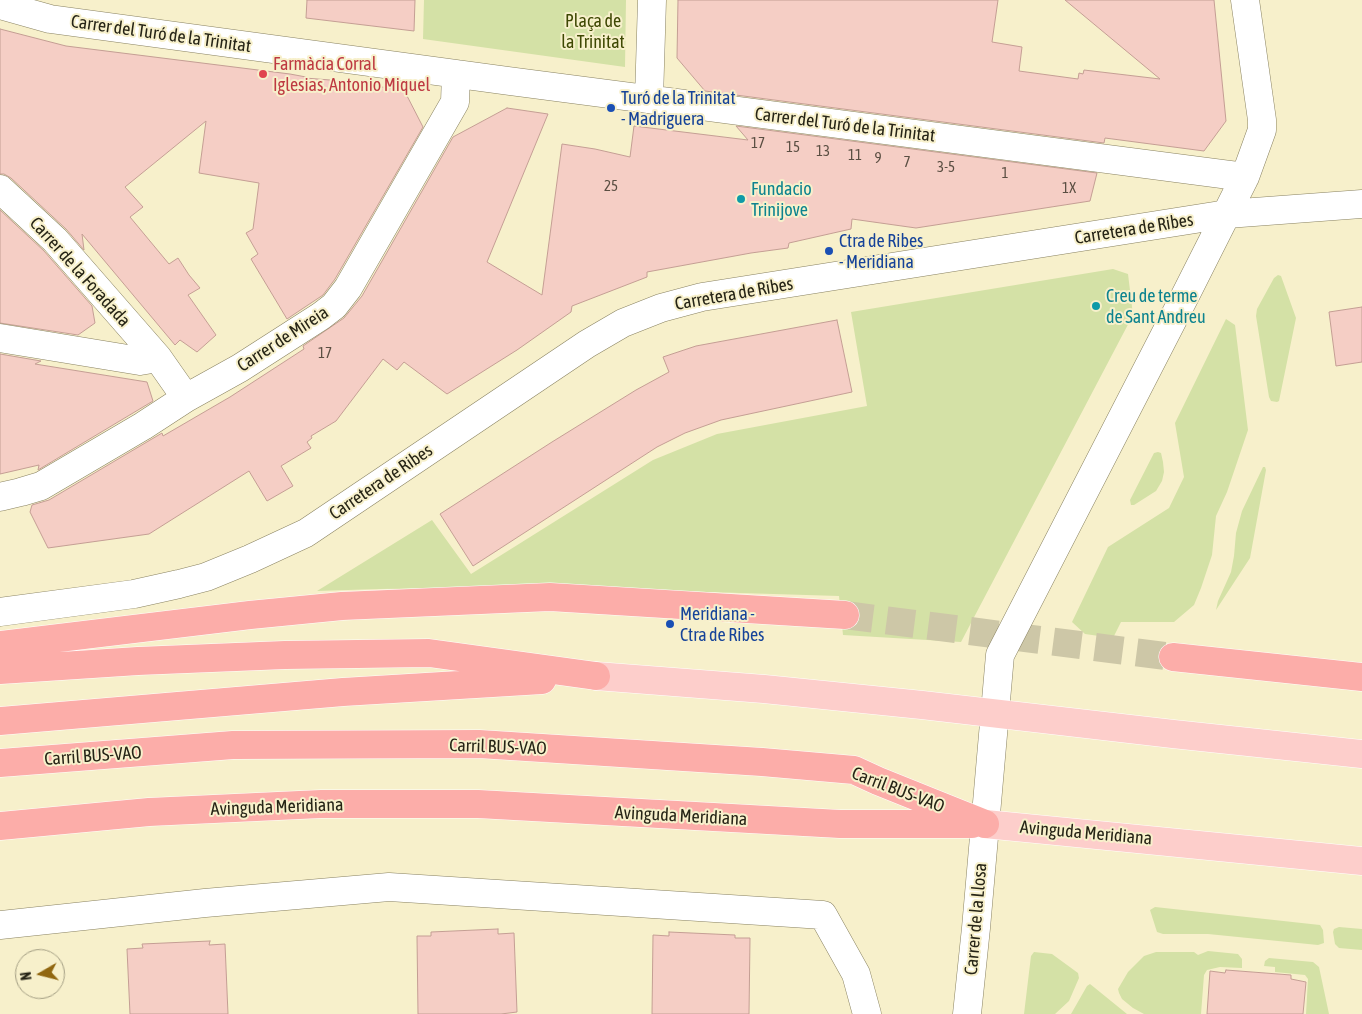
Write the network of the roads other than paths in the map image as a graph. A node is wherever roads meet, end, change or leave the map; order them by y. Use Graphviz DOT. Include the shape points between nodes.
graph roads {
  1 [pos="652,0"];
  2 [pos="1245,0"];
  3 [pos="0,5"];
  4 [pos="456,74"];
  5 [pos="649,100"];
  6 [pos="1246,177"];
  7 [pos="0,188"];
  8 [pos="1362,204"];
  9 [pos="1227,214"];
  10 [pos="0,338"];
  11 [pos="158,358"];
  12 [pos="186,398"];
  13 [pos="0,497"];
  14 [pos="0,612"];
  15 [pos="845,614"];
  16 [pos="0,645"];
  17 [pos="1173,657"];
  18 [pos="0,670"];
  19 [pos="596,676"];
  20 [pos="1362,678"];
  21 [pos="995,714"];
  22 [pos="0,721"];
  23 [pos="1362,754"];
  24 [pos="0,763"];
  25 [pos="985,824"];
  26 [pos="0,826"];
  27 [pos="1362,861"];
  28 [pos="0,925"];
  29 [pos="867,1014"];
  30 [pos="967,1014"];
  1 -- 5 [label="street"];
  2 -- 6 [label="street, Carrer de la Llosa" via="1262,120 1262,130"];
  3 -- 4 [label="street, Carrer del Turó de la Trinitat" via="50,19"];
  4 -- 5 [label="street, Carrer del Turó de la Trinitat"];
  4 -- 12 [label="street, Carrer de Mireia" via="455,102 348,288 334,306 240,368"];
  5 -- 6 [label="street, Carrer del Turó de la Trinitat"];
  6 -- 9 [label="street, Carrer de la Llosa"];
  7 -- 11 [label="street, Carrer de la Foradada" via="55,240"];
  8 -- 9 [label="street, Carretera de Ribes"];
  9 -- 14 [label="street, Carretera de Ribes" via="702,297 661,308 586,344 306,533 250,559 206,577 134,594"];
  9 -- 21 [label="street, Carrer de la Llosa" via="1000,654"];
  10 -- 11 [label="street" via="140,361"];
  11 -- 12 [label="street, Carrer de la Foradada"];
  12 -- 13 [label="street, Carrer de Mireia" via="41,486"];
  15 -- 16 [label="highway" via="550,597 342,606"];
  17 -- 20 [label="highway"];
  18 -- 19 [label="highway" via="284,655 429,653"];
  19 -- 21 [label="main road" via="773,690"];
  19 -- 22 [label="highway" via="343,692"];
  21 -- 23 [label="main road"];
  21 -- 25 [label="street, Carrer de la Llosa"];
  24 -- 25 [label="highway, Carril BUS-VAO" via="232,745 499,745 854,770"];
  25 -- 26 [label="highway, Avinguda Meridiana" via="840,824 478,804 321,804 149,812"];
  25 -- 27 [label="main road, Avinguda Meridiana"];
  25 -- 30 [label="street, Carrer de la Llosa"];
  28 -- 29 [label="street" via="389,887 823,914 856,974"];
}
